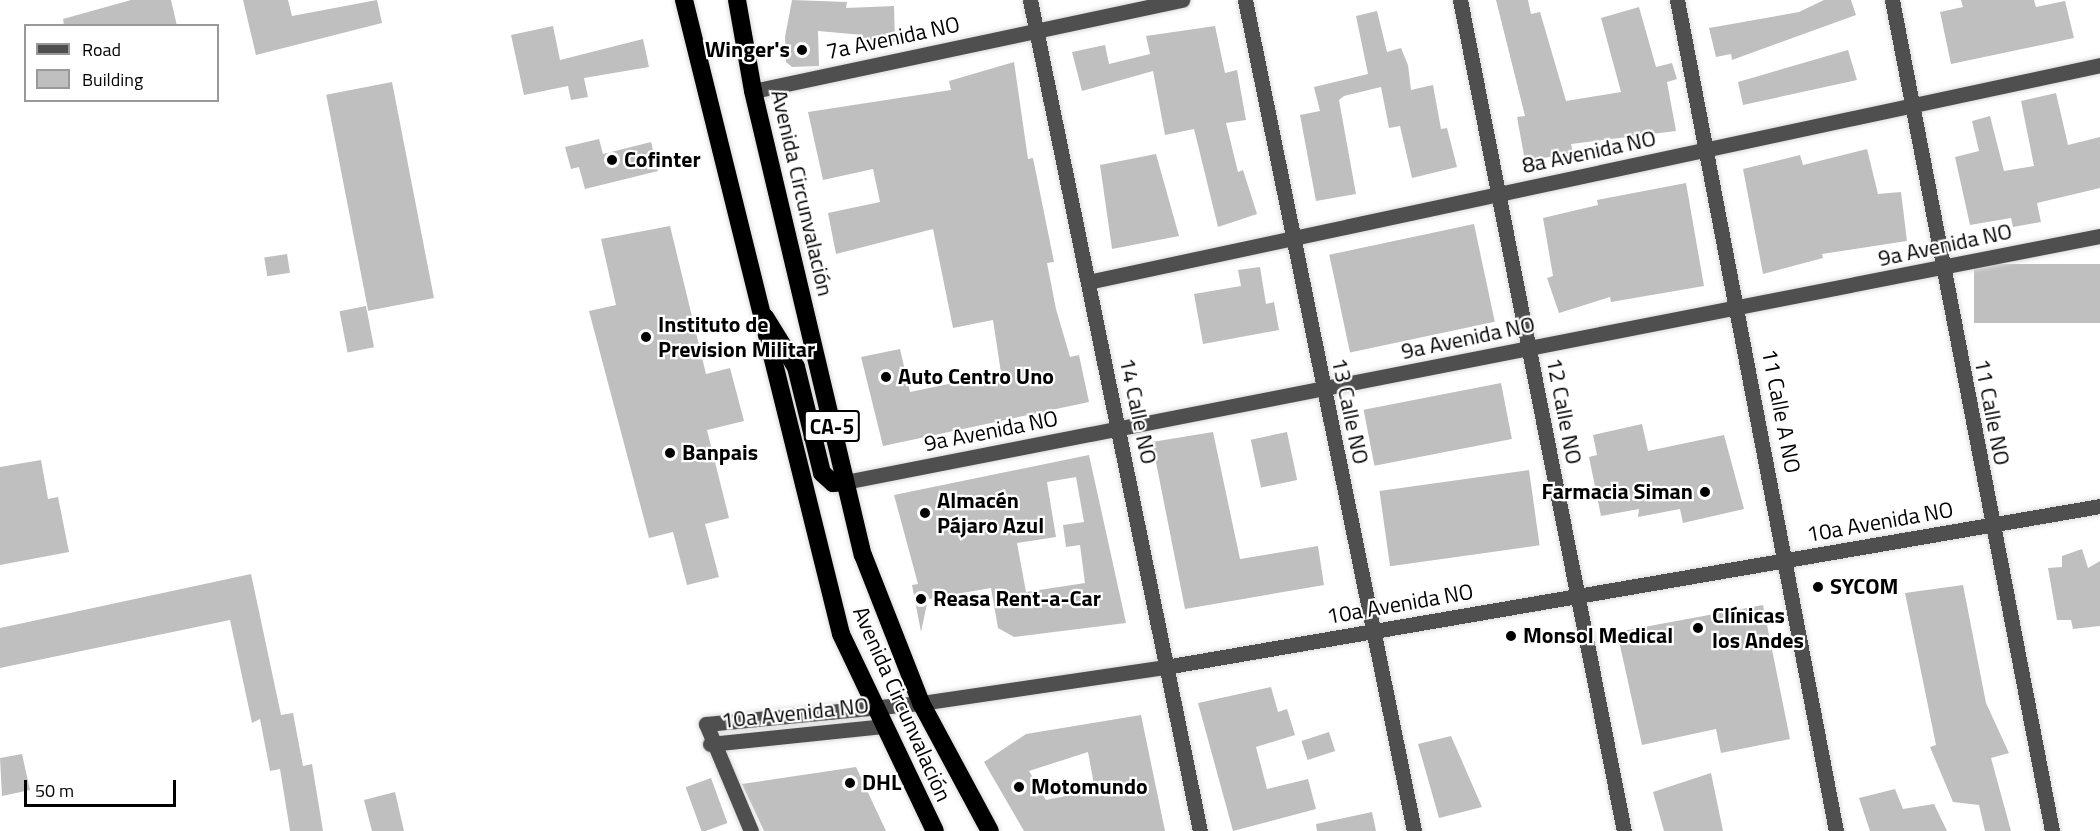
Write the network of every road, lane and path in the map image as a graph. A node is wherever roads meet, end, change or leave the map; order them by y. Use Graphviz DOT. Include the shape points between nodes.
graph roads {
  1 [pos="684,0"];
  2 [pos="737,0"];
  3 [pos="1029,0"];
  4 [pos="1182,0"];
  5 [pos="1245,0"];
  6 [pos="1460,0"];
  7 [pos="1677,0"];
  8 [pos="1892,0"];
  9 [pos="1036,30"];
  10 [pos="2100,65"];
  11 [pos="753,91"];
  12 [pos="1912,106"];
  13 [pos="1708,149"];
  14 [pos="1498,195"];
  15 [pos="2100,236"];
  16 [pos="1293,238"];
  17 [pos="1941,270"];
  18 [pos="1088,282"];
  19 [pos="1740,309"];
  20 [pos="760,311"];
  21 [pos="1528,349"];
  22 [pos="1322,392"];
  23 [pos="1119,429"];
  24 [pos="845,482"];
  25 [pos="2100,506"];
  26 [pos="1991,526"];
  27 [pos="1786,560"];
  28 [pos="1577,595"];
  29 [pos="1373,631"];
  30 [pos="1165,667"];
  31 [pos="921,703"];
  32 [pos="875,705"];
  33 [pos="885,726"];
  34 [pos="710,744"];
  35 [pos="751,831"];
  36 [pos="935,831"];
  37 [pos="990,831"];
  38 [pos="1200,831"];
  39 [pos="1414,831"];
  40 [pos="1624,831"];
  41 [pos="1836,831"];
  42 [pos="2052,831"];
  1 -- 20 [label="highway, Avenida Circunvalación / CA-5"];
  2 -- 11 [label="highway, Avenida Circunvalación / CA-5"];
  3 -- 9 [label="street, 14 Calle NO"];
  4 -- 9 [label="street, 7a Avenida NO"];
  5 -- 16 [label="street, 13 Calle NO"];
  6 -- 14 [label="street, 12 Calle NO"];
  7 -- 13 [label="street, 11 Calle A NO"];
  8 -- 12 [label="street, 11 Calle NO"];
  9 -- 11 [label="street, 7a Avenida NO"];
  9 -- 18 [label="street, 14 Calle NO"];
  10 -- 12 [label="street, 8a Avenida NO"];
  11 -- 24 [label="highway, Avenida Circunvalación / CA-5"];
  12 -- 13 [label="street, 8a Avenida NO"];
  12 -- 17 [label="street, 11 Calle NO"];
  13 -- 14 [label="street, 8a Avenida NO"];
  13 -- 19 [label="street, 11 Calle A NO"];
  14 -- 16 [label="street, 8a Avenida NO"];
  14 -- 21 [label="street, 12 Calle NO"];
  15 -- 17 [label="street, 9a Avenida NO"];
  16 -- 18 [label="street, 8a Avenida NO"];
  16 -- 22 [label="street, 13 Calle NO"];
  17 -- 19 [label="street, 9a Avenida NO"];
  17 -- 26 [label="street, 11 Calle NO"];
  18 -- 23 [label="street, 14 Calle NO"];
  19 -- 21 [label="street, 9a Avenida NO"];
  19 -- 27 [label="street, 11 Calle A NO"];
  20 -- 24 [label="highway" via="796,367 822,473 833,483"];
  20 -- 32 [label="highway, Avenida Circunvalación / CA-5" via="841,634"];
  21 -- 22 [label="street, 9a Avenida NO"];
  21 -- 28 [label="street, 12 Calle NO"];
  22 -- 23 [label="street, 9a Avenida NO"];
  22 -- 29 [label="street, 13 Calle NO"];
  23 -- 24 [label="street, 9a Avenida NO"];
  23 -- 30 [label="street, 14 Calle NO"];
  24 -- 31 [label="highway, Avenida Circunvalación / CA-5" via="890,635"];
  25 -- 26 [label="street, 10a Avenida NO"];
  26 -- 27 [label="street, 10a Avenida NO"];
  26 -- 42 [label="street, 11 Calle NO"];
  27 -- 28 [label="street, 10a Avenida NO"];
  27 -- 41 [label="street, 11 Calle A NO"];
  28 -- 29 [label="street, 10a Avenida NO"];
  28 -- 40 [label="street, 12 Calle NO"];
  29 -- 30 [label="street, 10a Avenida NO"];
  29 -- 39 [label="street, 13 Calle NO"];
  30 -- 31 [label="street, 10a Avenida NO"];
  30 -- 38 [label="street, 14 Calle NO"];
  31 -- 32 [label="street, 10a Avenida NO"];
  31 -- 37 [label="highway, Avenida Circunvalación / CA-5"];
  32 -- 33 [label="highway, Avenida Circunvalación / CA-5"];
  32 -- 34 [label="street, 10a Avenida NO" via="706,724"];
  33 -- 34 [label="street, 10a Avenida NO"];
  33 -- 36 [label="highway, Avenida Circunvalación / CA-5"];
  34 -- 35 [label="street"];
}
